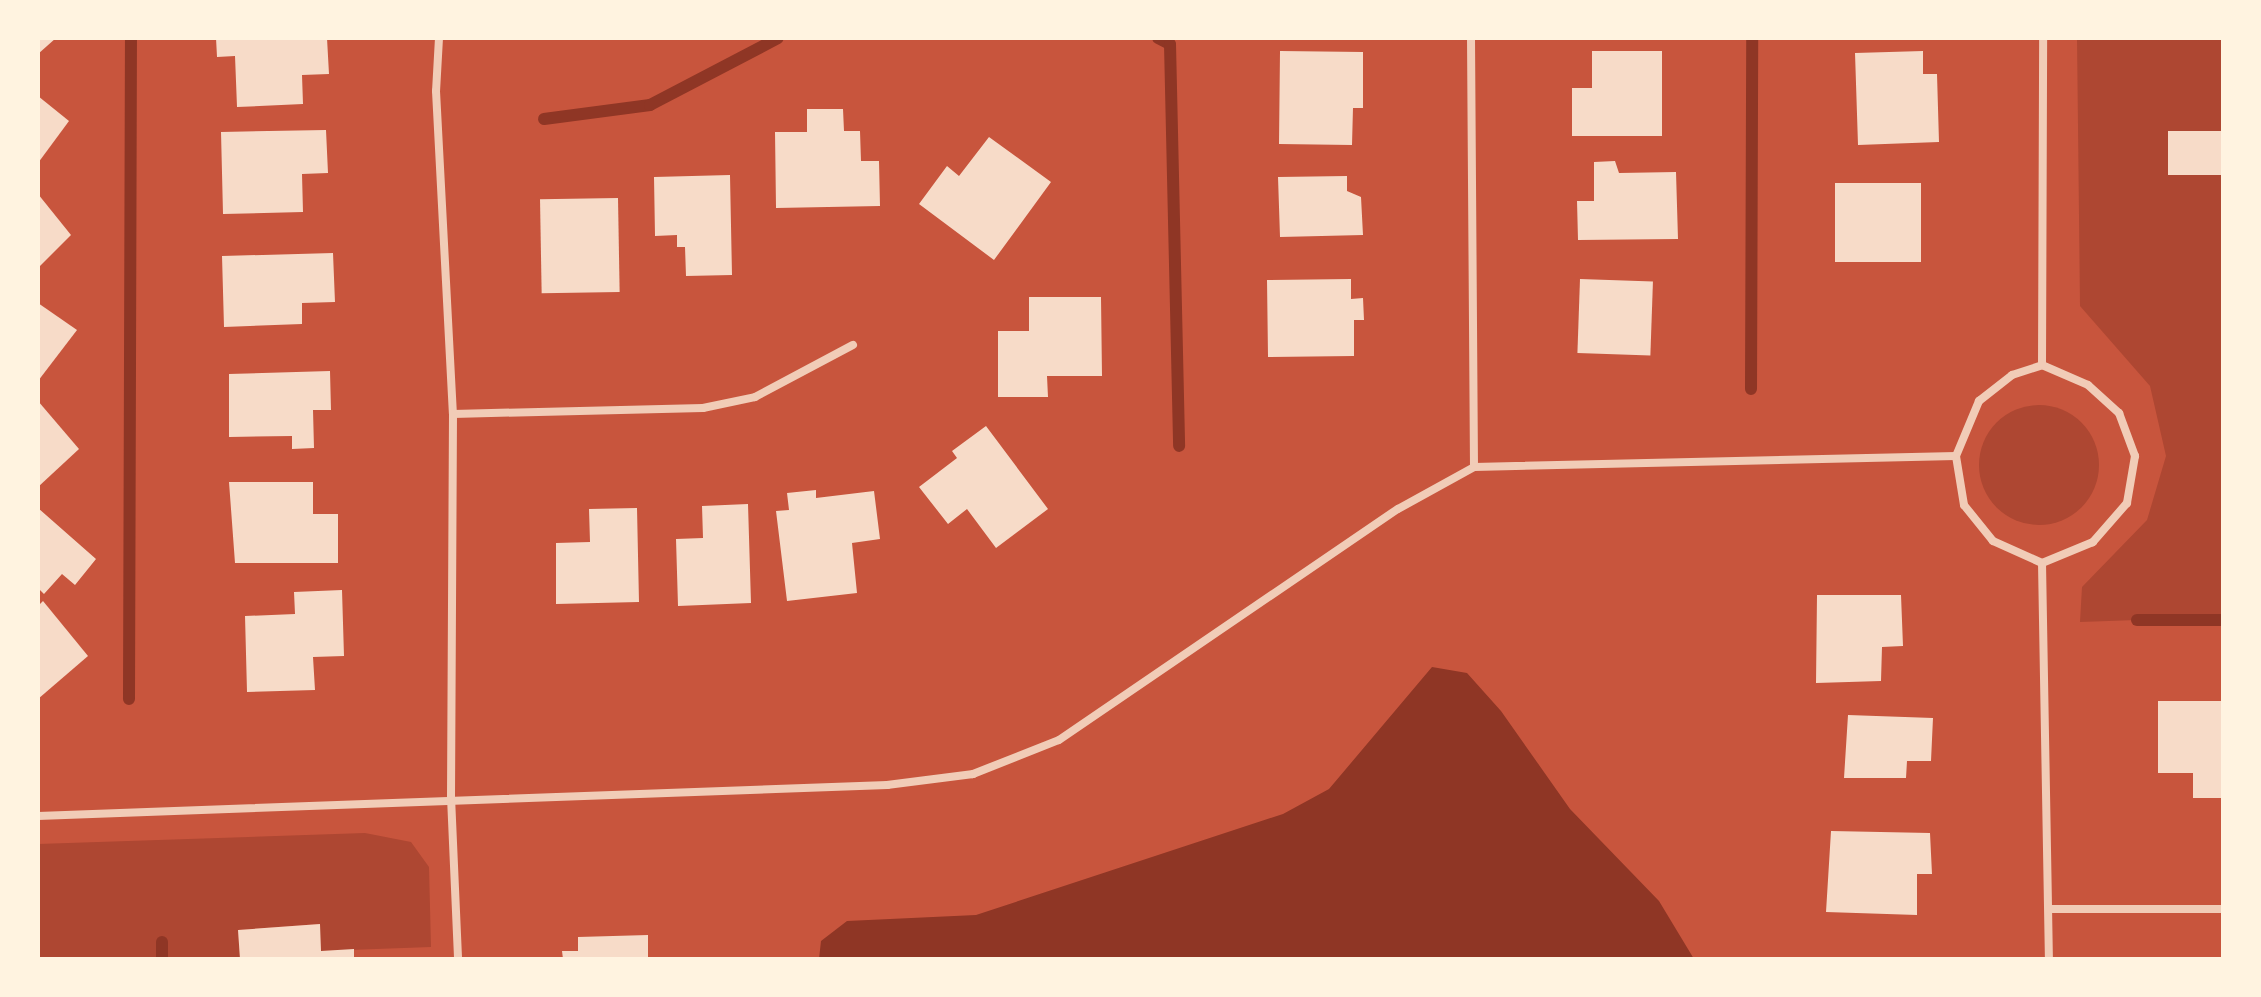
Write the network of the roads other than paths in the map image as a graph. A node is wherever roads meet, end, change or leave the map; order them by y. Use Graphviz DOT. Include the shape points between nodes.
graph roads {
  1 [pos="439,38"];
  2 [pos="1471,38"];
  3 [pos="2043,38"];
  4 [pos="853,345"];
  5 [pos="2042,365"];
  6 [pos="453,414"];
  7 [pos="1956,456"];
  8 [pos="1474,467"];
  9 [pos="2042,563"];
  10 [pos="451,797"];
  11 [pos="38,816"];
  12 [pos="2049,909"];
  13 [pos="2223,909"];
  14 [pos="458,959"];
  15 [pos="2049,959"];
  1 -- 6 [label="street" via="436,91"];
  2 -- 8 [label="street"];
  3 -- 5 [label="street"];
  4 -- 6 [label="street" via="755,397 703,408"];
  5 -- 7 [label="street" via="2012,375 1979,401"];
  5 -- 9 [label="street" via="2088,385 2119,413 2135,456 2127,503 2093,542"];
  6 -- 10 [label="street"];
  7 -- 8 [label="street"];
  7 -- 9 [label="street" via="1964,505 1993,541"];
  8 -- 10 [label="street" via="1398,509 1059,740 973,774 887,785"];
  9 -- 12 [label="street"];
  10 -- 11 [label="street"];
  10 -- 14 [label="street"];
  12 -- 13 [label="street"];
  12 -- 15 [label="street"];
}
